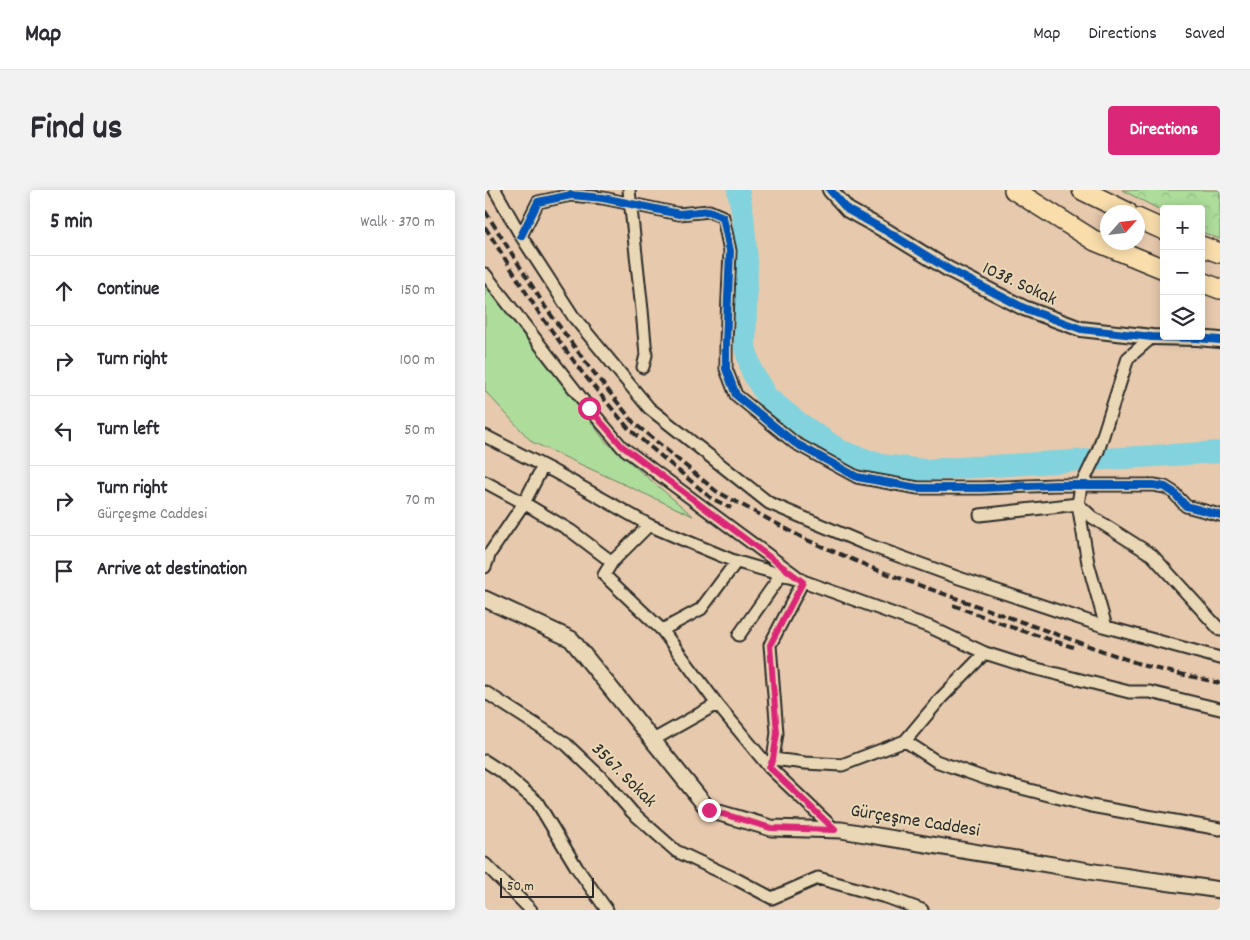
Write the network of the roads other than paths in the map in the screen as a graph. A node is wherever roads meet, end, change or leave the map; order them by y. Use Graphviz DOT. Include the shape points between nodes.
graph roads {
  1 [pos="495,190"];
  2 [pos="629,190"];
  3 [pos="829,190"];
  4 [pos="1014,190"];
  5 [pos="1082,190"];
  6 [pos="630,203"];
  7 [pos="1113,205"];
  8 [pos="1145,222"];
  9 [pos="1160,228"];
  10 [pos="521,236"];
  11 [pos="1205,247"];
  12 [pos="1220,253"];
  13 [pos="1160,267"];
  14 [pos="485,274"];
  15 [pos="1205,283"];
  16 [pos="1220,289"];
  17 [pos="1152,336"];
  18 [pos="1220,340"];
  19 [pos="643,367"];
  20 [pos="485,436"];
  21 [pos="543,466"];
  22 [pos="485,482"];
  23 [pos="1082,483"];
  24 [pos="524,503"];
  25 [pos="1078,504"];
  26 [pos="980,514"];
  27 [pos="1220,515"];
  28 [pos="649,525"];
  29 [pos="488,552"];
  30 [pos="612,562"];
  31 [pos="736,562"];
  32 [pos="485,567"];
  33 [pos="781,575"];
  34 [pos="803,582"];
  35 [pos="485,599"];
  36 [pos="1106,627"];
  37 [pos="662,630"];
  38 [pos="1220,630"];
  39 [pos="739,635"];
  40 [pos="985,653"];
  41 [pos="1220,658"];
  42 [pos="485,692"];
  43 [pos="717,704"];
  44 [pos="1220,709"];
  45 [pos="653,740"];
  46 [pos="905,741"];
  47 [pos="485,761"];
  48 [pos="771,763"];
  49 [pos="1220,829"];
  50 [pos="835,830"];
  51 [pos="485,864"];
  52 [pos="1220,890"];
  53 [pos="531,910"];
  54 [pos="607,910"];
  55 [pos="922,910"];
  1 -- 10 [label="street"];
  2 -- 6 [label="street"];
  3 -- 17 [label="street, 1038. Sokak" via="848,210 948,269 1024,308 1081,329"];
  4 -- 13 [label="highway" via="1095,241"];
  5 -- 7 [label="highway"];
  6 -- 10 [label="street" via="571,195 538,202"];
  6 -- 19 [label="street" via="646,355"];
  6 -- 23 [label="street" via="679,214 709,211 723,217 730,251 726,369 736,395 795,443 857,477 918,488"];
  8 -- 9 [label="highway"];
  10 -- 36 [label="street" via="573,316 649,408 769,503 880,549"];
  11 -- 12 [label="highway"];
  14 -- 34 [label="street" via="622,446"];
  15 -- 16 [label="highway"];
  17 -- 18 [label="street, 1038. Sokak"];
  17 -- 23 [label="street" via="1128,358 1098,450"];
  20 -- 21 [label="street"];
  21 -- 24 [label="street"];
  21 -- 28 [label="street"];
  22 -- 24 [label="street"];
  23 -- 25 [label="street"];
  23 -- 27 [label="street" via="1165,487 1186,506"];
  24 -- 29 [label="street"];
  24 -- 30 [label="street" via="571,531"];
  25 -- 26 [label="street"];
  25 -- 36 [label="street" via="1088,563"];
  25 -- 38 [label="street" via="1092,517 1152,555"];
  28 -- 30 [label="street"];
  28 -- 31 [label="street"];
  29 -- 32 [label="street"];
  30 -- 37 [label="street" via="605,576"];
  31 -- 33 [label="street"];
  31 -- 37 [label="street" via="701,609"];
  33 -- 34 [label="street"];
  33 -- 39 [label="street"];
  34 -- 40 [label="street" via="930,627"];
  34 -- 48 [label="street" via="770,645 777,733"];
  35 -- 45 [label="main road, Gürçeşme Caddesi" via="571,639"];
  36 -- 41 [label="street"];
  37 -- 43 [label="street"];
  40 -- 44 [label="street" via="1129,692 1150,692"];
  40 -- 46 [label="street"];
  42 -- 55 [label="street, 3567. Sokak" via="566,744 607,782 632,812 676,851 772,898 819,878"];
  43 -- 45 [label="street"];
  43 -- 48 [label="street"];
  45 -- 50 [label="main road, Gürçeşme Caddesi" via="709,810 771,828"];
  46 -- 48 [label="street" via="842,765"];
  46 -- 49 [label="street" via="936,761 987,779 1091,806"];
  47 -- 54 [label="street" via="537,802"];
  48 -- 50 [label="street"];
  50 -- 52 [label="main road, Gürçeşme Caddesi"];
  51 -- 53 [label="street"];
}
